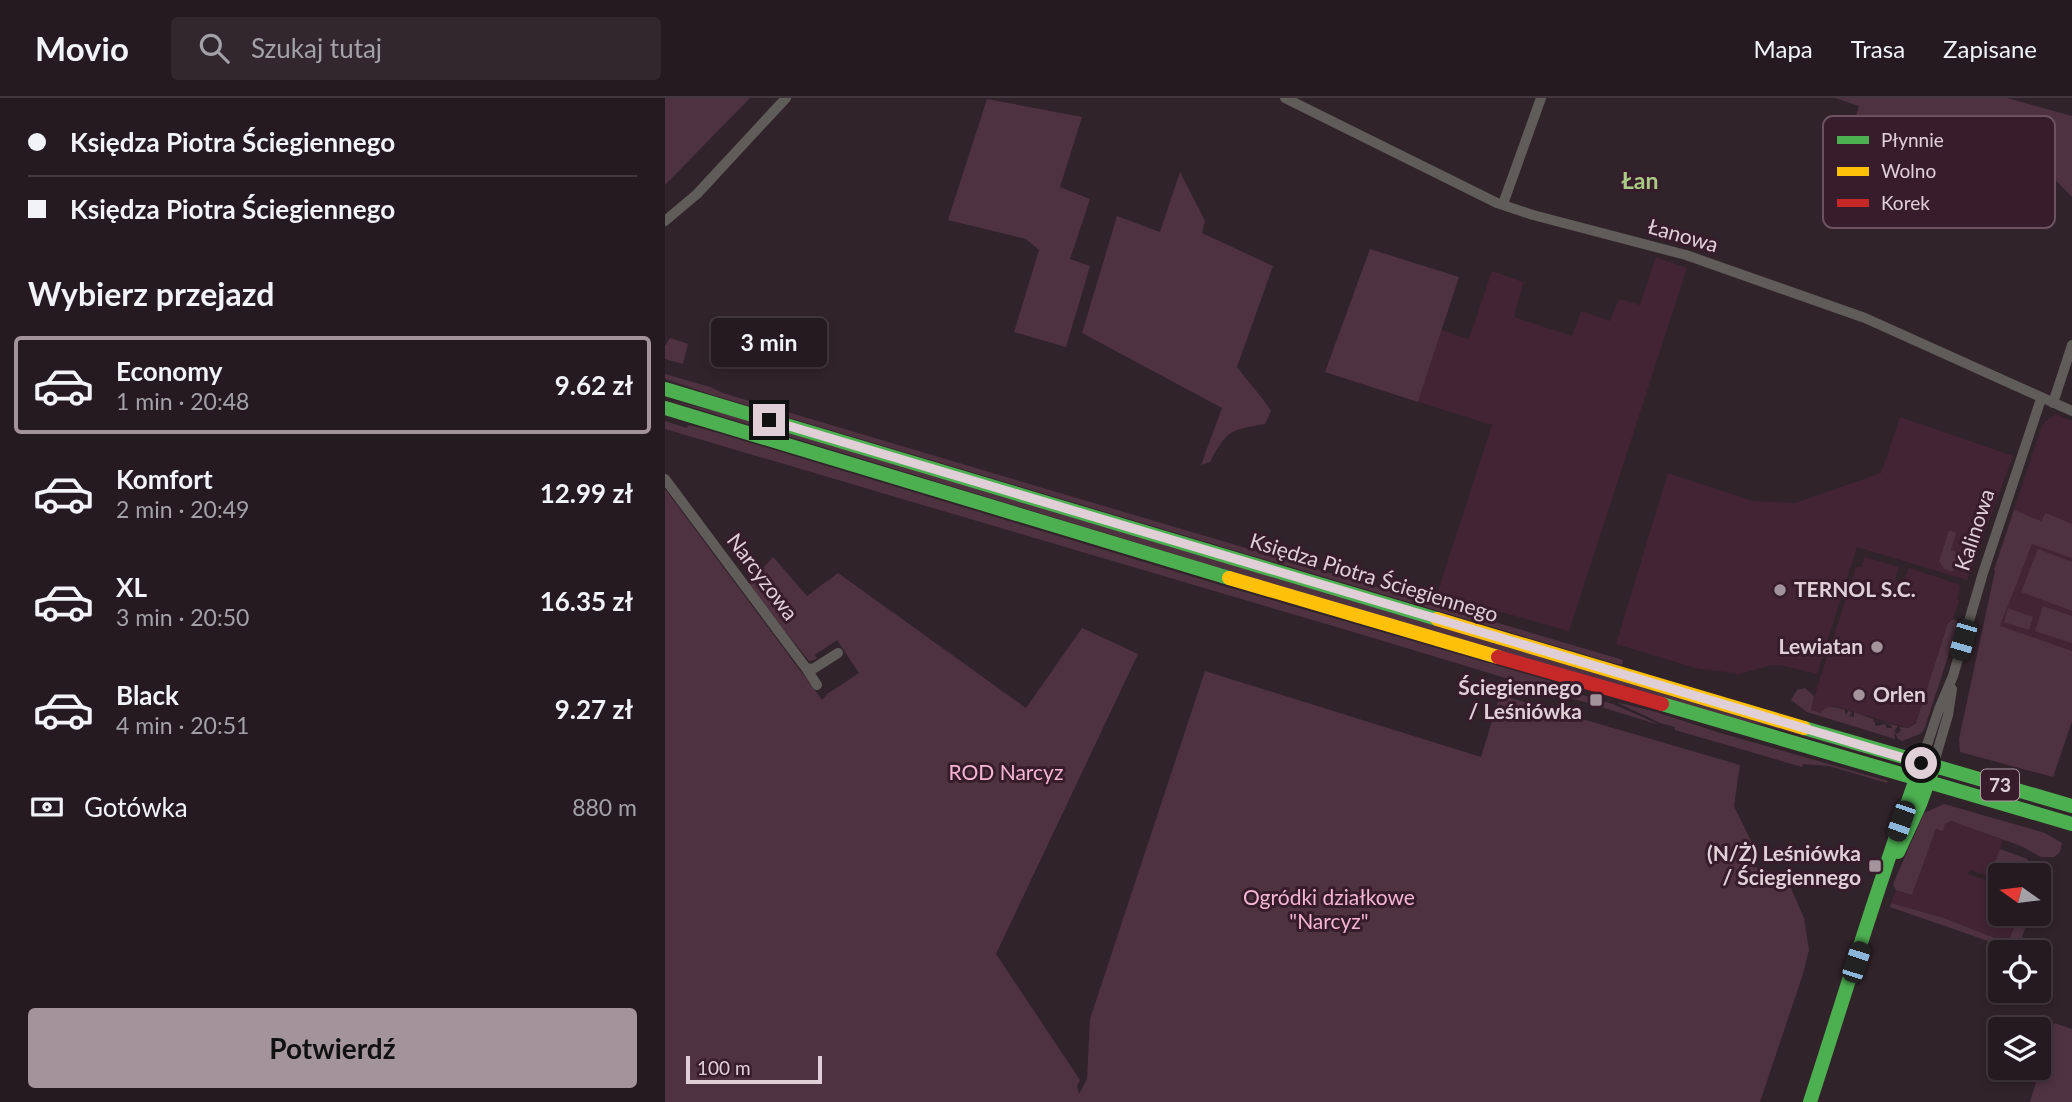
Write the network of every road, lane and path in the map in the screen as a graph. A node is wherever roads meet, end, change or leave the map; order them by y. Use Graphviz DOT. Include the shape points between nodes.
graph roads {
  1 [pos="786,98"];
  2 [pos="1285,98"];
  3 [pos="1541,98"];
  4 [pos="1503,204"];
  5 [pos="665,221"];
  6 [pos="2072,345"];
  7 [pos="665,389"];
  8 [pos="2041,399"];
  9 [pos="2053,403"];
  10 [pos="665,408"];
  11 [pos="2072,411"];
  12 [pos="665,479"];
  13 [pos="838,653"];
  14 [pos="806,668"];
  15 [pos="817,685"];
  16 [pos="1927,764"];
  17 [pos="1922,781"];
  18 [pos="2072,806"];
  19 [pos="2072,824"];
  20 [pos="1810,1102"];
  1 -- 5 [label="street" via="697,194"];
  2 -- 4 [label="street, Łanowa"];
  3 -- 4 [label="street"];
  4 -- 8 [label="street, Łanowa" via="1686,255 1865,318"];
  6 -- 9 [label="street"];
  7 -- 16 [label="main road, Księdza Piotra Ściegiennego / 73"];
  8 -- 9 [label="street, Łanowa"];
  8 -- 16 [label="street, Kalinowa" via="1939,709"];
  9 -- 11 [label="street, Łanowa"];
  10 -- 17 [label="main road, Księdza Piotra Ściegiennego / 73"];
  12 -- 14 [label="street, Narcyzowa"];
  13 -- 14 [label="street" via="813,669"];
  14 -- 15 [label="street, Narcyzowa"];
  16 -- 17 [label="main road, Kalinowa"];
  16 -- 18 [label="main road, Księdza Piotra Ściegiennego / 73"];
  17 -- 19 [label="main road, Księdza Piotra Ściegiennego / 73"];
  17 -- 20 [label="main road, Kalinowa" via="1902,844 1880,888"];
}
